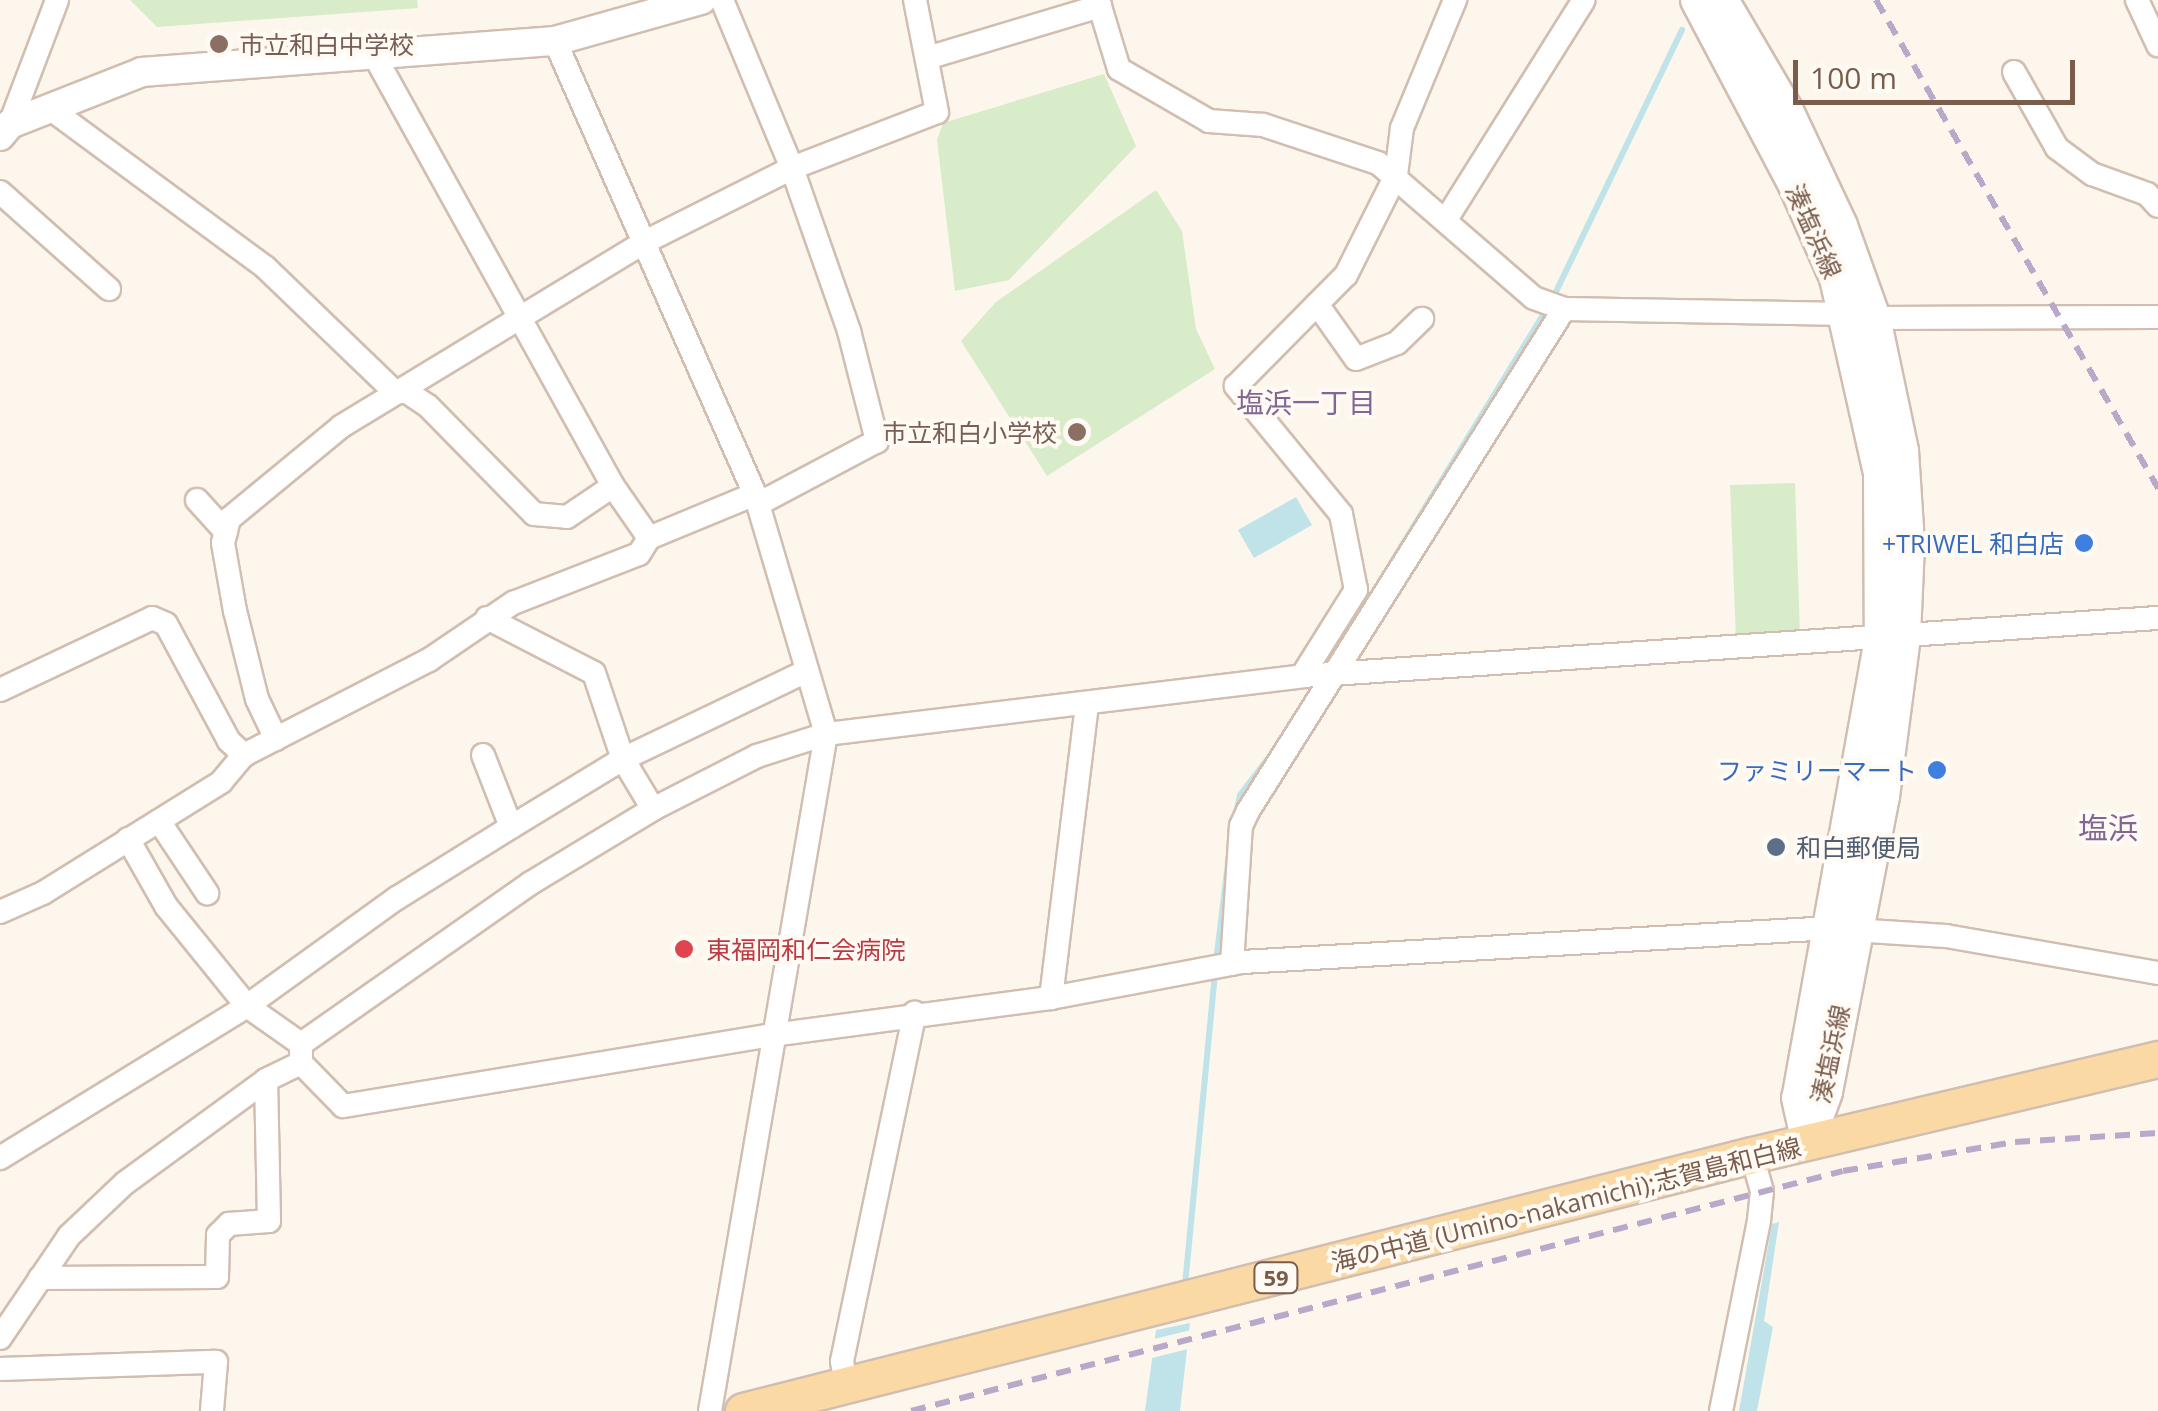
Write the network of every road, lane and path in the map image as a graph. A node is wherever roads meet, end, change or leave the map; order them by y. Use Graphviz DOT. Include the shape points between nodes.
graph roads {
  1 [pos="56,0"];
  2 [pos="701,0"];
  3 [pos="722,0"];
  4 [pos="915,0"];
  5 [pos="1455,0"];
  6 [pos="1584,0"];
  7 [pos="1697,0"];
  8 [pos="1722,0"];
  9 [pos="2137,0"];
  10 [pos="1099,3"];
  11 [pos="555,41"];
  12 [pos="2158,45"];
  13 [pos="372,51"];
  14 [pos="927,58"];
  15 [pos="2014,72"];
  16 [pos="52,110"];
  17 [pos="7,116"];
  18 [pos="792,168"];
  19 [pos="1396,175"];
  20 [pos="0,192"];
  21 [pos="2158,206"];
  22 [pos="1447,218"];
  23 [pos="645,242"];
  24 [pos="109,289"];
  25 [pos="1318,304"];
  26 [pos="1564,309"];
  27 [pos="1861,316"];
  28 [pos="517,318"];
  29 [pos="2158,318"];
  30 [pos="1422,319"];
  31 [pos="395,392"];
  32 [pos="613,486"];
  33 [pos="197,500"];
  34 [pos="757,500"];
  35 [pos="226,532"];
  36 [pos="649,538"];
  37 [pos="487,618"];
  38 [pos="2158,618"];
  39 [pos="1892,638"];
  40 [pos="807,671"];
  41 [pos="1335,675"];
  42 [pos="1302,676"];
  43 [pos="0,690"];
  44 [pos="1087,705"];
  45 [pos="826,734"];
  46 [pos="276,739"];
  47 [pos="244,755"];
  48 [pos="483,755"];
  49 [pos="623,760"];
  50 [pos="653,808"];
  51 [pos="159,822"];
  52 [pos="511,827"];
  53 [pos="128,839"];
  54 [pos="207,893"];
  55 [pos="0,912"];
  56 [pos="1842,929"];
  57 [pos="1232,964"];
  58 [pos="2158,973"];
  59 [pos="1051,998"];
  60 [pos="248,1006"];
  61 [pos="915,1013"];
  62 [pos="773,1035"];
  63 [pos="301,1053"];
  64 [pos="2158,1060"];
  65 [pos="266,1080"];
  66 [pos="1808,1142"];
  67 [pos="1752,1155"];
  68 [pos="0,1158"];
  69 [pos="40,1278"];
  70 [pos="0,1338"];
  71 [pos="0,1369"];
  72 [pos="846,1384"];
  73 [pos="212,1411"];
  74 [pos="710,1411"];
  75 [pos="743,1411"];
  76 [pos="1722,1411"];
  1 -- 17 [label="street"];
  2 -- 11 [label="street"];
  3 -- 18 [label="street"];
  4 -- 14 [label="street"];
  5 -- 19 [label="street" via="1402,128"];
  6 -- 22 [label="street"];
  7 -- 27 [label="main road, 湊塩浜線"];
  8 -- 27 [label="main road, 湊塩浜線" via="1820,175"];
  9 -- 12 [label="street"];
  10 -- 14 [label="street"];
  10 -- 19 [label="street" via="1119,69 1162,98 1209,121 1263,125"];
  11 -- 13 [label="street"];
  11 -- 23 [label="street"];
  13 -- 16 [label="street" via="142,72"];
  13 -- 28 [label="street"];
  14 -- 18 [label="street" via="937,112"];
  15 -- 21 [label="street" via="2057,148 2092,174 2147,194"];
  16 -- 17 [label="street"];
  16 -- 31 [label="street" via="266,267"];
  18 -- 23 [label="street"];
  18 -- 34 [label="street" via="849,331 878,441"];
  19 -- 22 [label="street"];
  19 -- 25 [label="street" via="1346,276"];
  20 -- 24 [label="street"];
  22 -- 26 [label="street" via="1534,298"];
  23 -- 28 [label="street"];
  23 -- 34 [label="street"];
  25 -- 30 [label="street" via="1356,359 1397,343"];
  25 -- 42 [label="street" via="1236,386 1341,514 1356,590"];
  26 -- 27 [label="street"];
  26 -- 41 [label="street"];
  27 -- 29 [label="street"];
  27 -- 39 [label="main road, 湊塩浜線" via="1902,451 1908,544"];
  28 -- 31 [label="street"];
  28 -- 32 [label="street"];
  31 -- 32 [label="street" via="428,406 534,514 567,517"];
  31 -- 35 [label="street" via="342,426 228,519"];
  32 -- 36 [label="street"];
  33 -- 35 [label="street"];
  34 -- 36 [label="street"];
  34 -- 40 [label="street"];
  35 -- 46 [label="street" via="242,639"];
  36 -- 37 [label="street" via="639,554"];
  37 -- 46 [label="street" via="430,660"];
  37 -- 49 [label="street" via="594,674"];
  38 -- 39 [label="street"];
  39 -- 41 [label="street"];
  39 -- 56 [label="main road, 湊塩浜線" via="1883,796"];
  40 -- 45 [label="street"];
  40 -- 49 [label="street"];
  41 -- 42 [label="street"];
  41 -- 57 [label="street" via="1241,826"];
  42 -- 44 [label="street"];
  43 -- 47 [label="street" via="152,618 166,624"];
  44 -- 45 [label="street"];
  44 -- 59 [label="street"];
  45 -- 50 [label="street" via="757,756"];
  45 -- 62 [label="street"];
  46 -- 47 [label="street"];
  47 -- 51 [label="street" via="221,782"];
  48 -- 52 [label="street"];
  49 -- 50 [label="street"];
  49 -- 52 [label="street"];
  50 -- 63 [label="street" via="532,883"];
  51 -- 53 [label="street"];
  51 -- 54 [label="street"];
  52 -- 60 [label="street" via="397,898"];
  53 -- 55 [label="street"];
  53 -- 60 [label="street" via="166,906"];
  56 -- 57 [label="street"];
  56 -- 58 [label="street" via="1946,936"];
  56 -- 66 [label="main road, 湊塩浜線" via="1826,1092"];
  57 -- 59 [label="street"];
  59 -- 61 [label="street"];
  60 -- 63 [label="street"];
  60 -- 68 [label="street"];
  61 -- 62 [label="street"];
  61 -- 72 [label="street" via="842,1361"];
  62 -- 63 [label="street" via="343,1106"];
  62 -- 74 [label="street"];
  63 -- 65 [label="street"];
  64 -- 66 [label="main road, 海の中道 (Umino-nakamichi);志賀島和白線 / 59"];
  65 -- 69 [label="street" via="124,1183 69,1236"];
  65 -- 69 [label="street" via="268,1222 230,1224 218,1235 217,1277"];
  66 -- 67 [label="main road, 海の中道 (Umino-nakamichi);志賀島和白線 / 59"];
  67 -- 72 [label="main road, 海の中道 (Umino-nakamichi);志賀島和白線 / 59"];
  67 -- 76 [label="street" via="1762,1191 1759,1220"];
  69 -- 70 [label="street"];
  71 -- 73 [label="street" via="216,1362"];
  72 -- 75 [label="main road, 海の中道 (Umino-nakamichi);志賀島和白線 / 59"];
}
